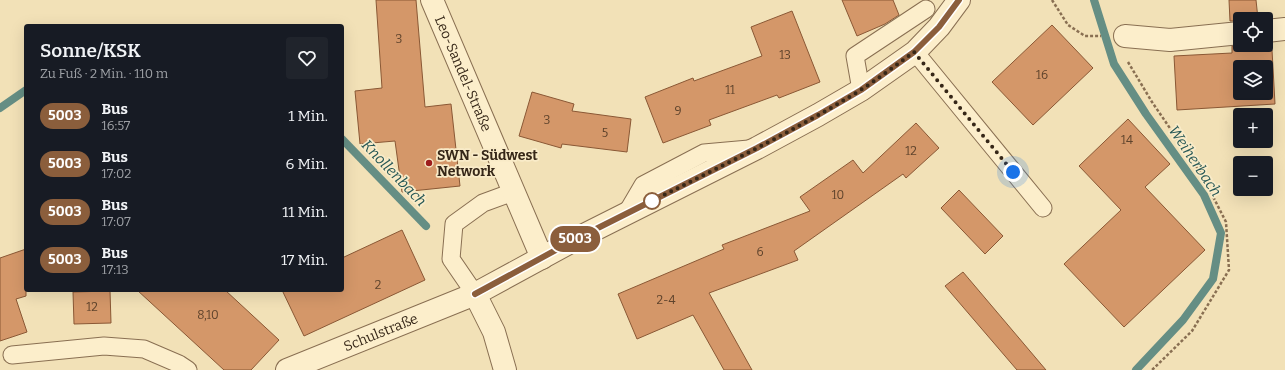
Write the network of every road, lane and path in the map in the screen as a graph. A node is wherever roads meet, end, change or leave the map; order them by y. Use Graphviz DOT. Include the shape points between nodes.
graph roads {
  1 [pos="432,0"];
  2 [pos="959,0"];
  3 [pos="1052,0"];
  4 [pos="927,3"];
  5 [pos="1285,29"];
  6 [pos="1273,30"];
  7 [pos="1233,34"];
  8 [pos="1085,36"];
  9 [pos="1125,36"];
  10 [pos="914,52"];
  11 [pos="861,90"];
  12 [pos="513,192"];
  13 [pos="1042,208"];
  14 [pos="542,258"];
  15 [pos="475,294"];
  16 [pos="12,355"];
  17 [pos="188,370"];
  18 [pos="287,370"];
  19 [pos="505,370"];
  20 [pos="1152,370"];
  1 -- 12 [label="street, Leo-Sandel-Straße"];
  2 -- 10 [label="street, Schulstraße" via="939,27"];
  3 -- 8 [label="path" via="1068,25"];
  4 -- 11 [label="lane" via="855,56"];
  5 -- 6 [label="street"];
  7 -- 9 [label="street" via="1170,40"];
  9 -- 20 [label="path" via="1124,54 1152,102 1202,175 1226,222 1229,270 1192,331"];
  10 -- 11 [label="street, Schulstraße"];
  10 -- 13 [label="lane"];
  11 -- 14 [label="street, Schulstraße" via="757,148"];
  12 -- 14 [label="street, Leo-Sandel-Straße"];
  12 -- 15 [label="lane" via="482,203 454,224 452,259"];
  14 -- 15 [label="street, Schulstraße"];
  15 -- 18 [label="street, Schulstraße"];
  15 -- 19 [label="street" via="494,332"];
  16 -- 17 [label="lane" via="104,346 144,349"];
}
